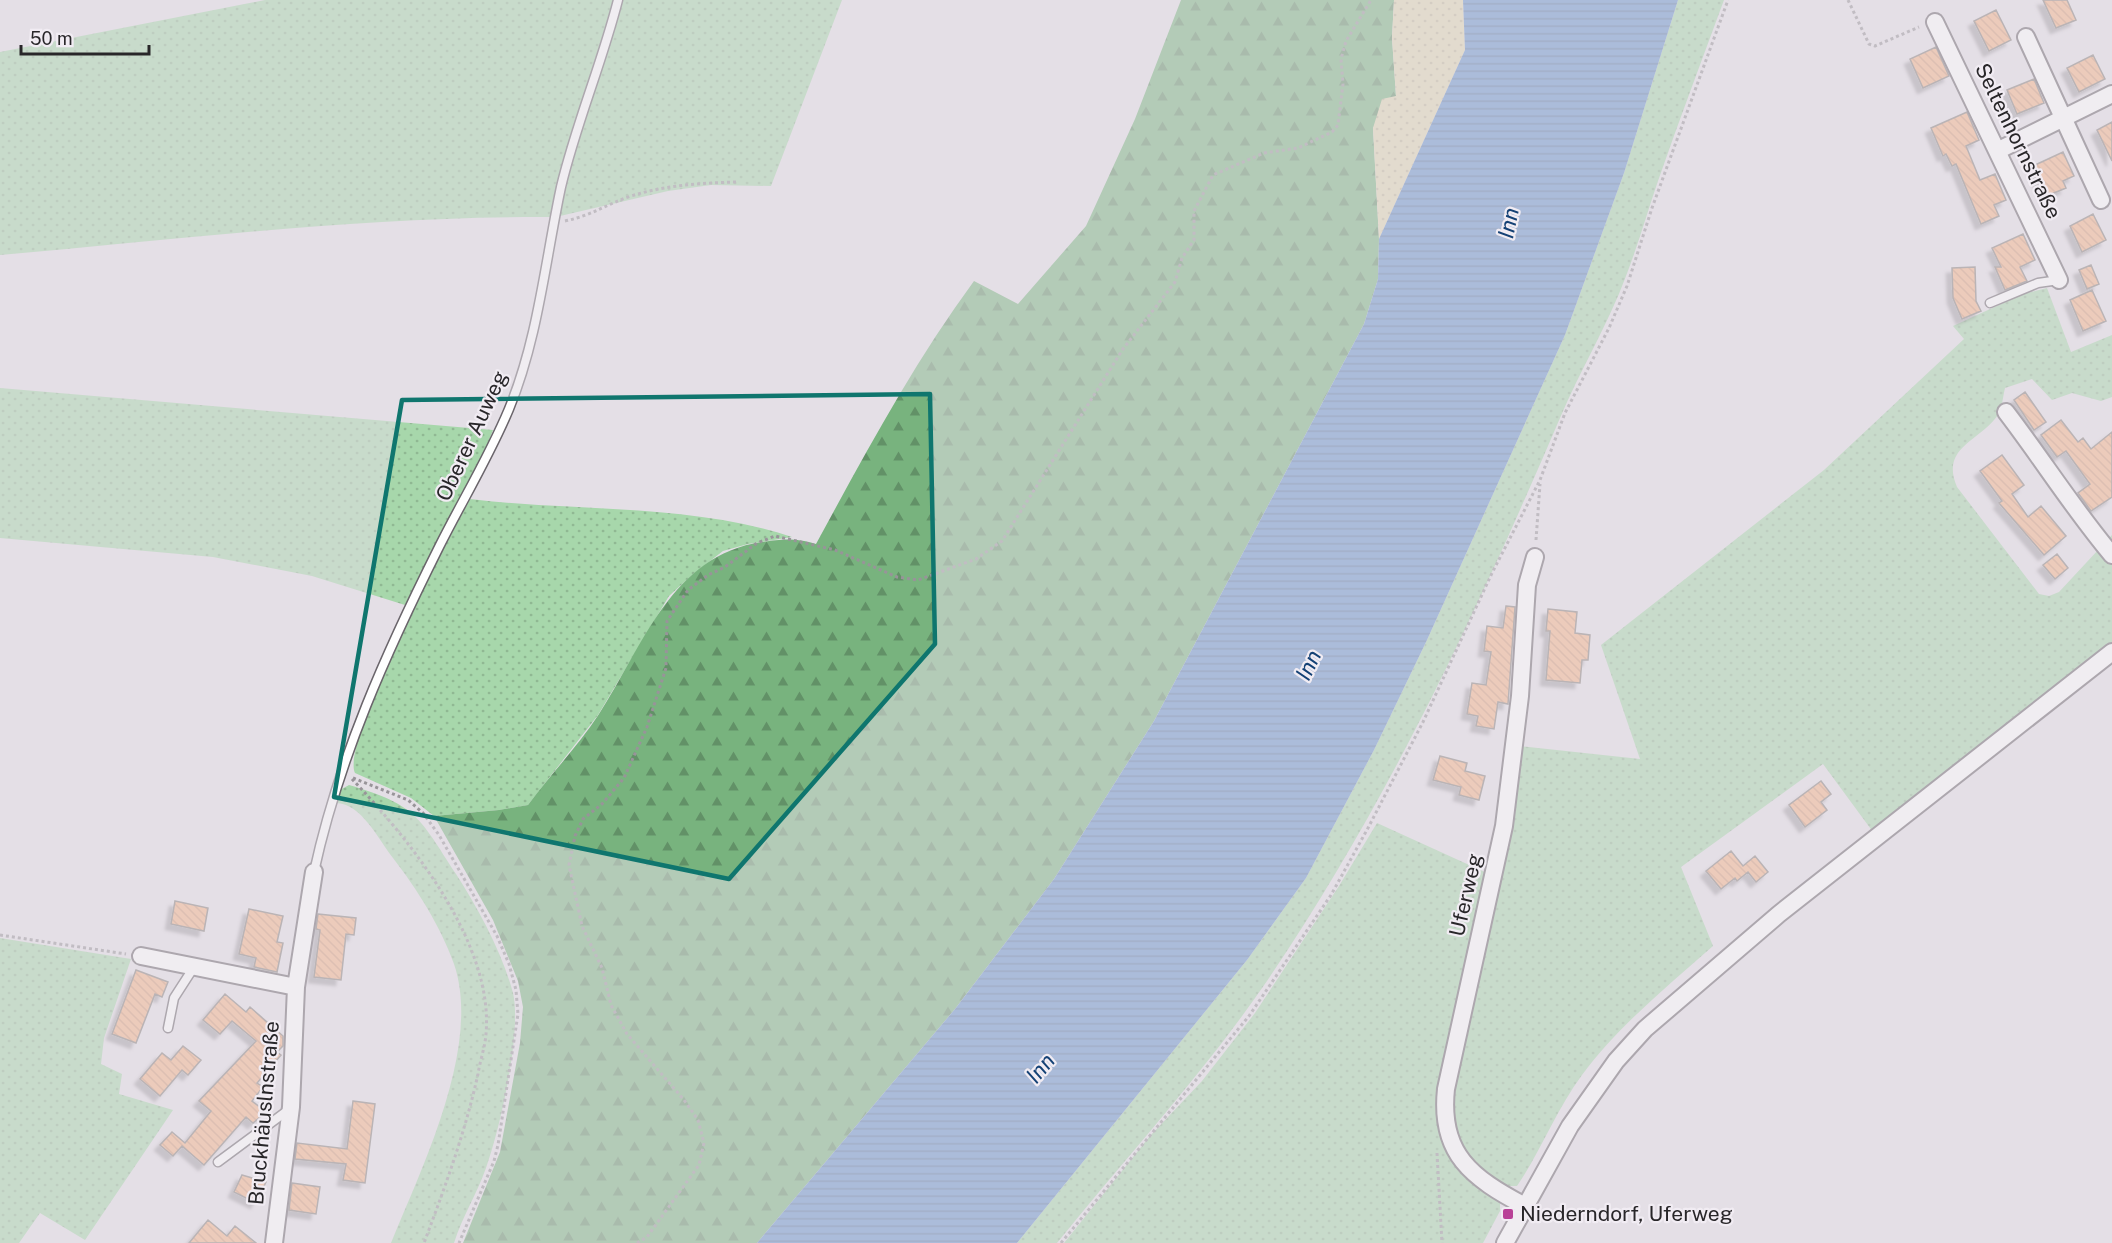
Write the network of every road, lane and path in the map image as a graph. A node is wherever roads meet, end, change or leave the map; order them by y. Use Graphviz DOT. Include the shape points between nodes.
graph roads {
  1 [pos="618,0"];
  2 [pos="1371,0"];
  3 [pos="1728,0"];
  4 [pos="1848,0"];
  5 [pos="1935,22"];
  6 [pos="2026,37"];
  7 [pos="2112,94"];
  8 [pos="2063,116"];
  9 [pos="1997,151"];
  10 [pos="737,182"];
  11 [pos="2101,200"];
  12 [pos="554,224"];
  13 [pos="2059,280"];
  14 [pos="1990,303"];
  15 [pos="2006,412"];
  16 [pos="1540,480"];
  17 [pos="2112,555"];
  18 [pos="1535,557"];
  19 [pos="2112,652"];
  20 [pos="314,872"];
  21 [pos="0,935"];
  22 [pos="141,956"];
  23 [pos="194,967"];
  24 [pos="296,987"];
  25 [pos="168,1028"];
  26 [pos="291,1107"];
  27 [pos="1436,1143"];
  28 [pos="218,1162"];
  29 [pos="1525,1206"];
  30 [pos="274,1243"];
  31 [pos="424,1243"];
  32 [pos="459,1243"];
  33 [pos="637,1243"];
  34 [pos="1061,1243"];
  35 [pos="1442,1243"];
  36 [pos="1505,1243"];
  1 -- 12 [label="lane, Oberer Auweg" via="573,141"];
  2 -- 33 [label="path" via="1346,41 1335,128 1298,148 1264,153 1213,175 1194,211 1194,240 1182,258 1175,282 1123,349 1002,542 976,559 918,580 897,577 835,550 775,536 757,543 688,590 667,621 666,668 647,727 624,778 583,819 574,836 569,866 582,926 602,969 611,1005 627,1034 698,1120 704,1143 693,1174 647,1237"];
  3 -- 16 [label="path" via="1627,286 1565,413"];
  4 -- 5 [label="path" via="1866,40 1875,46"];
  5 -- 9 [label="street, Seltenhornstraße"];
  6 -- 8 [label="street"];
  7 -- 8 [label="street"];
  8 -- 9 [label="street"];
  8 -- 11 [label="street"];
  9 -- 13 [label="street, Seltenhornstraße"];
  10 -- 12 [label="path" via="663,187 628,197 590,216"];
  12 -- 20 [label="lane, Oberer Auweg" via="532,341 509,408 380,672 327,815"];
  13 -- 14 [label="lane" via="2038,283"];
  15 -- 17 [label="street"];
  16 -- 18 [label="path"];
  16 -- 34 [label="path" via="1423,722 1331,895 1221,1051"];
  18 -- 29 [label="street, Uferweg" via="1527,585 1520,696 1504,826 1446,1089 1444,1116 1461,1161 1495,1189"];
  19 -- 29 [label="street" via="1779,914 1645,1029 1592,1093"];
  20 -- 24 [label="street, Bruckhäuslnstraße"];
  21 -- 22 [label="path"];
  22 -- 23 [label="street"];
  23 -- 24 [label="street"];
  23 -- 25 [label="lane" via="174,998"];
  24 -- 26 [label="street, Bruckhäuslnstraße"];
  26 -- 28 [label="lane"];
  26 -- 30 [label="street, Bruckhäuslnstraße"];
  27 -- 35 [label="path"];
  29 -- 36 [label="street"];
  31 -- 32 [label="path" via="458,1155 472,1103 486,1034 485,999 466,938 447,902 398,828 351,777 408,800 423,813 497,936 516,990 517,1026 498,1145"];
}
